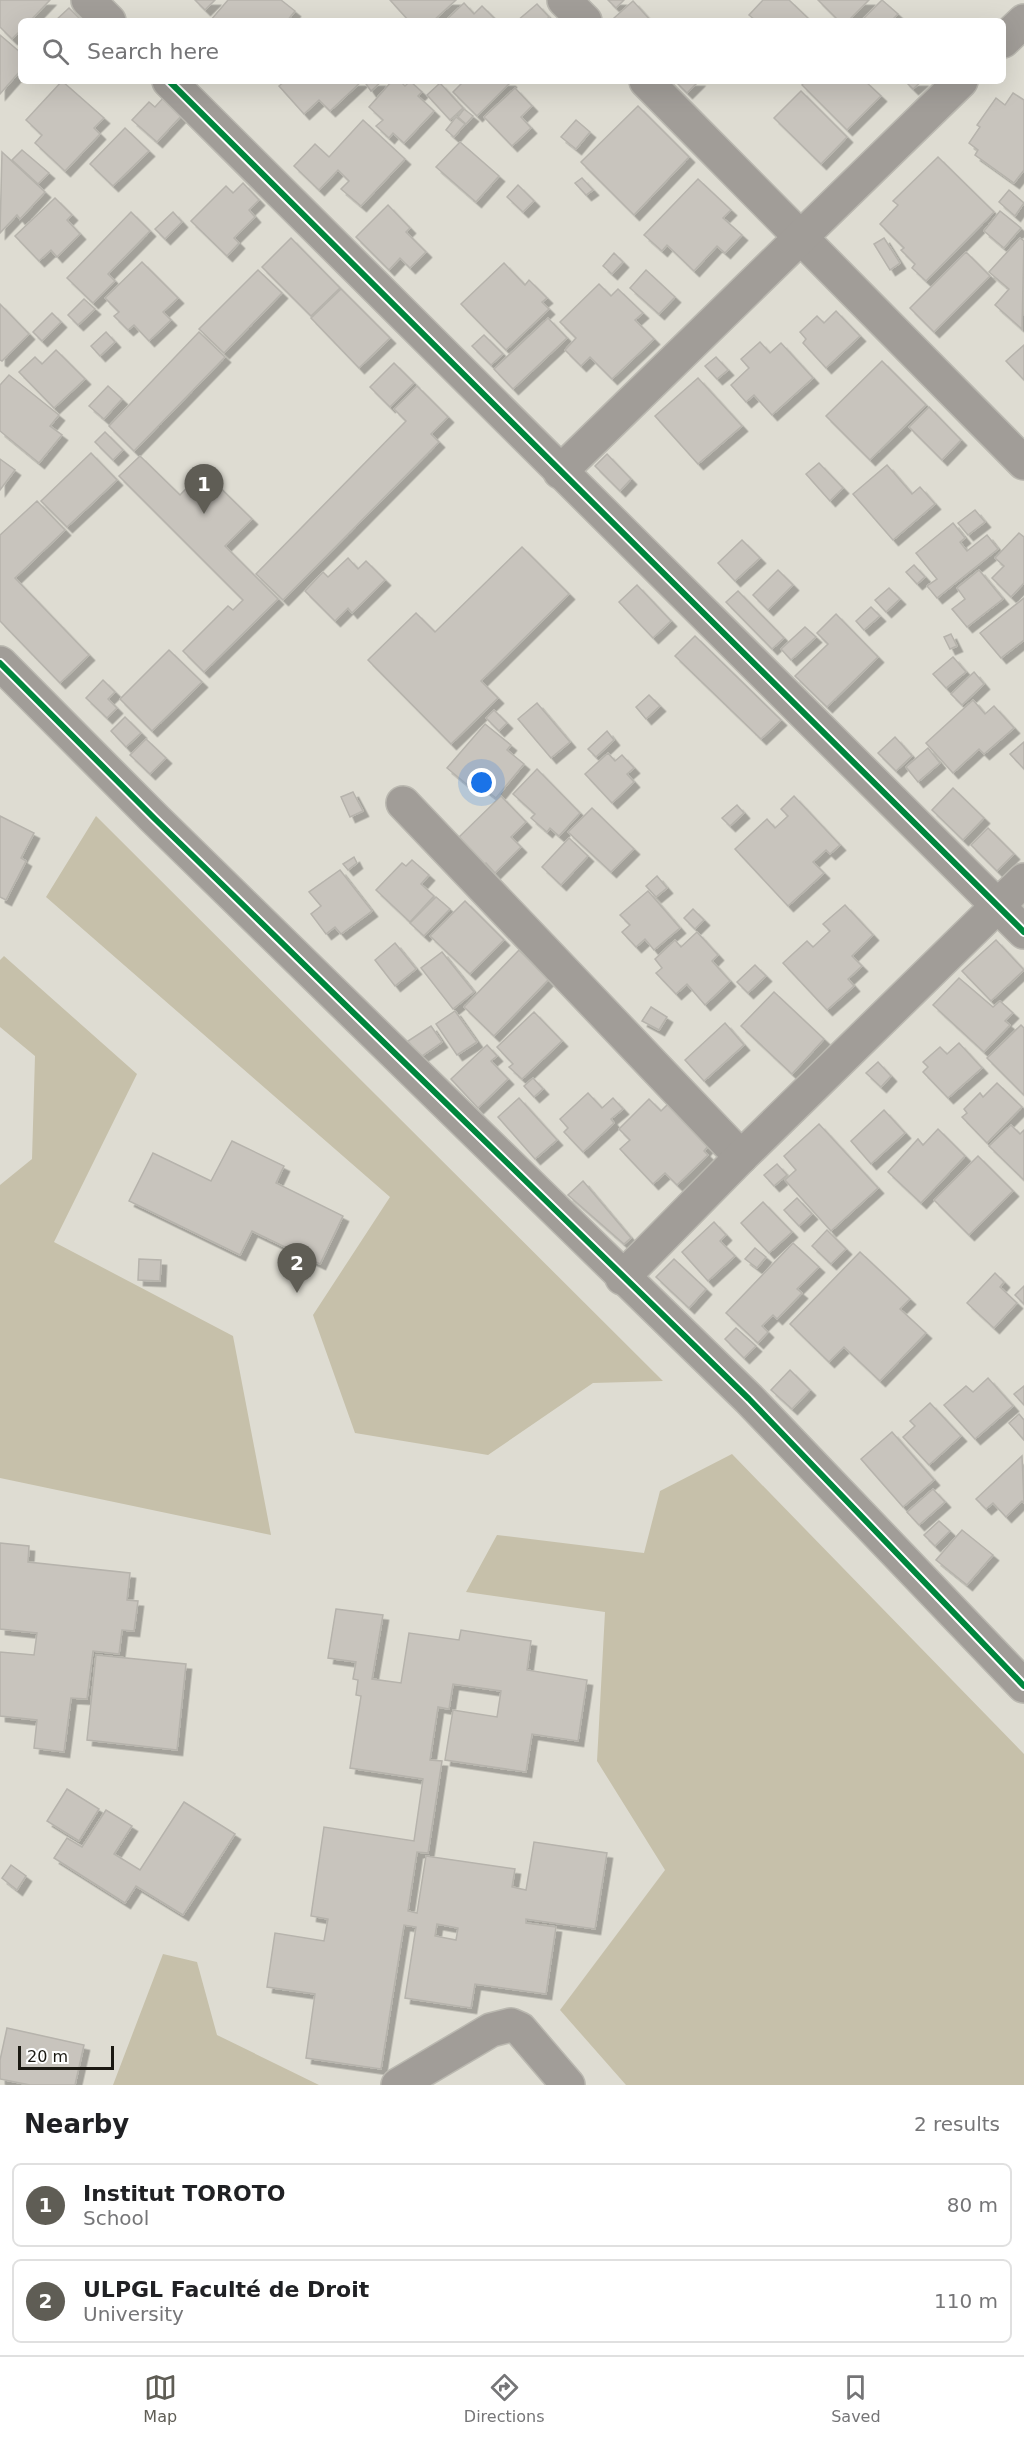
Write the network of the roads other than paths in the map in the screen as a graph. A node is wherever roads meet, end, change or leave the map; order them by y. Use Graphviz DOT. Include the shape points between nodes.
graph roads {
  1 [pos="88,0"];
  2 [pos="564,0"];
  3 [pos="106,18"];
  4 [pos="582,18"];
  5 [pos="1024,21"];
  6 [pos="1006,38"];
  7 [pos="172,84"];
  8 [pos="649,84"];
  9 [pos="958,84"];
  10 [pos="801,236"];
  11 [pos="1024,463"];
  12 [pos="560,472"];
  13 [pos="0,663"];
  14 [pos="403,803"];
  15 [pos="1024,880"];
  16 [pos="998,905"];
  17 [pos="1024,932"];
  18 [pos="741,1157"];
  19 [pos="622,1278"];
  20 [pos="1024,1686"];
  21 [pos="398,2085"];
  22 [pos="568,2085"];
  1 -- 3 [label="street"];
  2 -- 4 [label="street"];
  5 -- 6 [label="street"];
  7 -- 12 [label="street"];
  8 -- 10 [label="street"];
  9 -- 10 [label="street"];
  10 -- 11 [label="street"];
  10 -- 12 [label="street"];
  12 -- 16 [label="street"];
  13 -- 19 [label="street"];
  14 -- 18 [label="street"];
  15 -- 16 [label="street"];
  16 -- 17 [label="street"];
  16 -- 18 [label="street"];
  18 -- 19 [label="street"];
  19 -- 20 [label="street" via="749,1399"];
  21 -- 22 [label="street" via="491,2030 511,2025 520,2029"];
}
